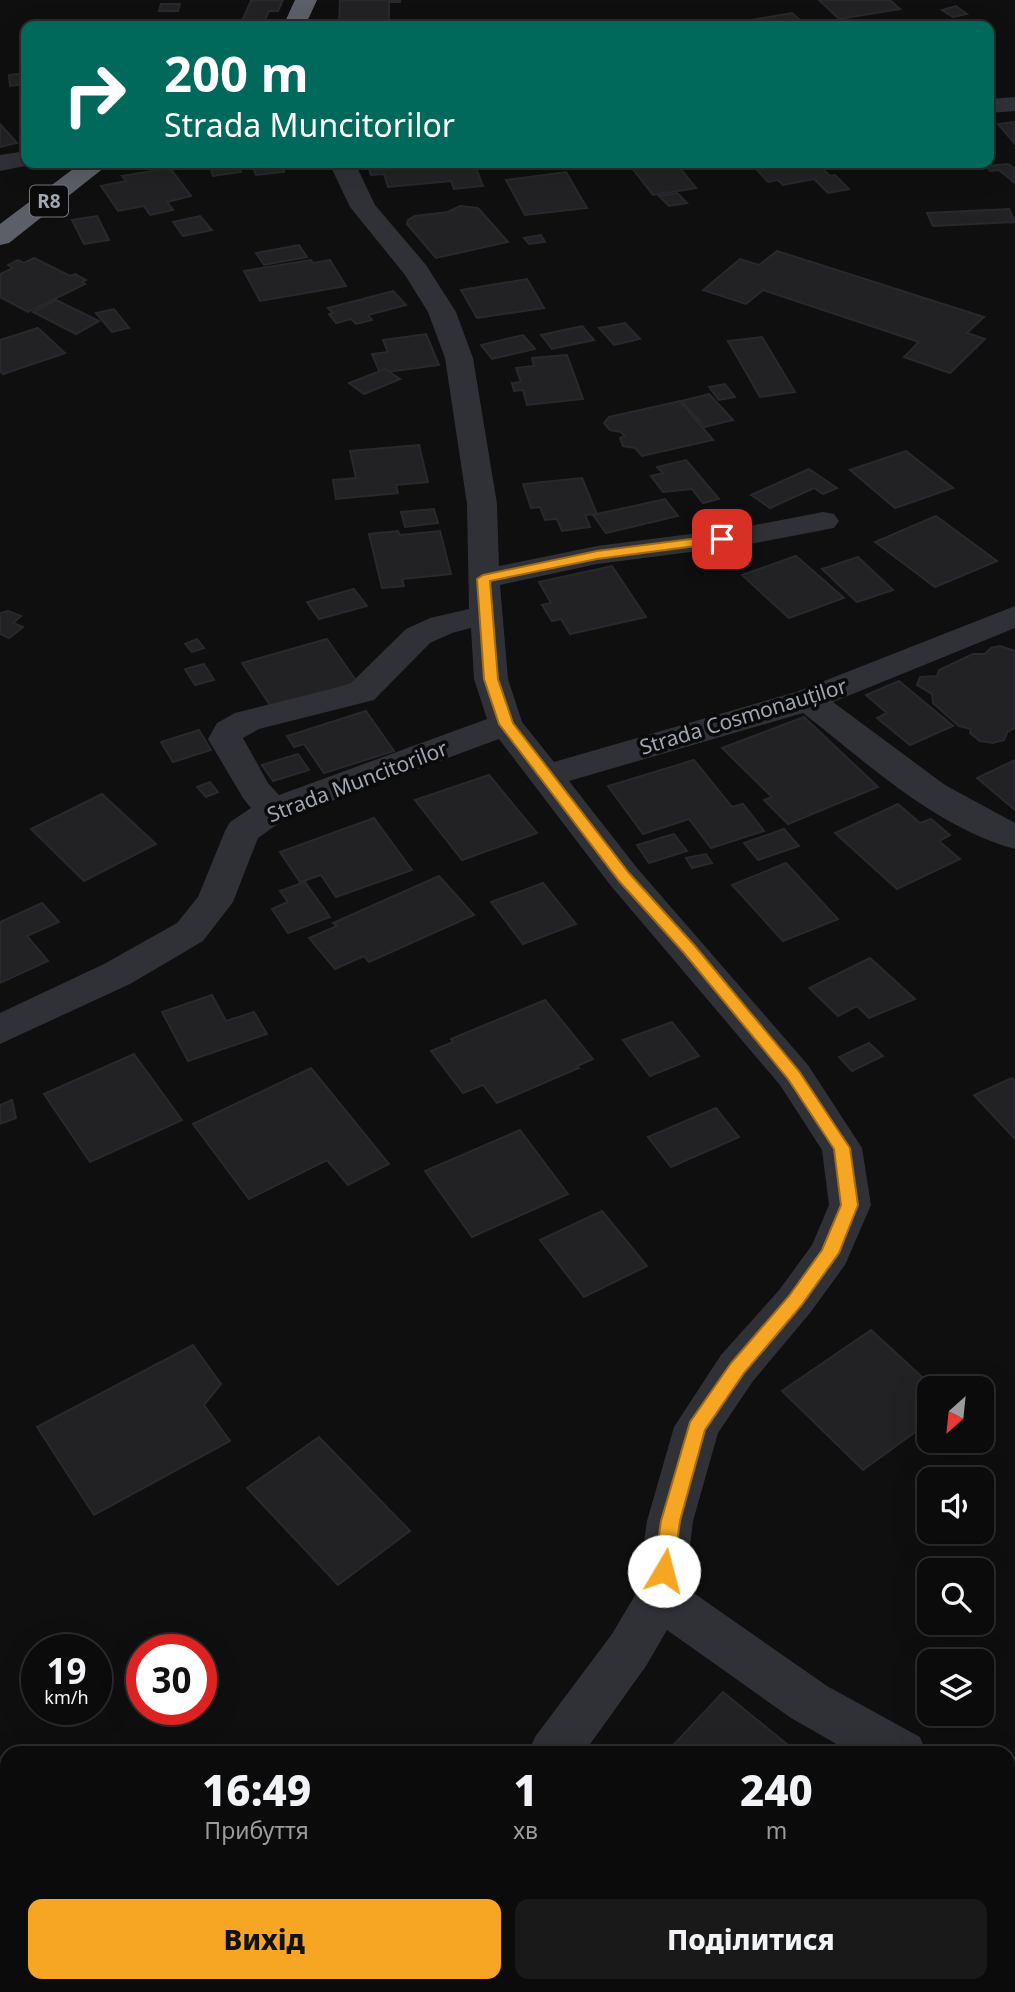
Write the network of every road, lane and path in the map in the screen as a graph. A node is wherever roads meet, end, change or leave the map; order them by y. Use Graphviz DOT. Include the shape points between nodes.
graph roads {
  1 [pos="306,0"];
  2 [pos="296,21"];
  3 [pos="1015,104"];
  4 [pos="994,106"];
  5 [pos="21,160"];
  6 [pos="0,163"];
  7 [pos="90,168"];
  8 [pos="344,168"];
  9 [pos="0,237"];
  10 [pos="822,520"];
  11 [pos="485,597"];
  12 [pos="1015,616"];
  13 [pos="808,701"];
  14 [pos="506,724"];
  15 [pos="547,776"];
  16 [pos="273,810"];
  17 [pos="1015,837"];
  18 [pos="0,1030"];
  19 [pos="660,1597"];
  20 [pos="558,1746"];
  21 [pos="888,1746"];
  1 -- 2 [label="highway"];
  3 -- 4 [label="street"];
  5 -- 6 [label="street"];
  7 -- 9 [label="highway, R8"];
  8 -- 11 [label="street" via="363,207 416,271 442,312 459,358 482,504"];
  10 -- 11 [label="street" via="758,534 597,555"];
  11 -- 14 [label="street" via="491,679"];
  11 -- 16 [label="street" via="418,636 362,692 247,721 229,731 225,739"];
  12 -- 13 [label="street, Strada Cosmonauților"];
  13 -- 15 [label="street, Strada Cosmonauților"];
  13 -- 17 [label="street" via="926,789 983,825"];
  14 -- 15 [label="street"];
  14 -- 16 [label="street, Strada Muncitorilor"];
  15 -- 19 [label="street" via="624,877 794,1075 842,1148 850,1205 830,1253 737,1368 696,1427 670,1521"];
  16 -- 18 [label="street, Strada Muncitorilor" via="243,831 214,902 190,932 117,974"];
  19 -- 20 [label="street" via="629,1650"];
  19 -- 21 [label="street" via="809,1702"];
}
